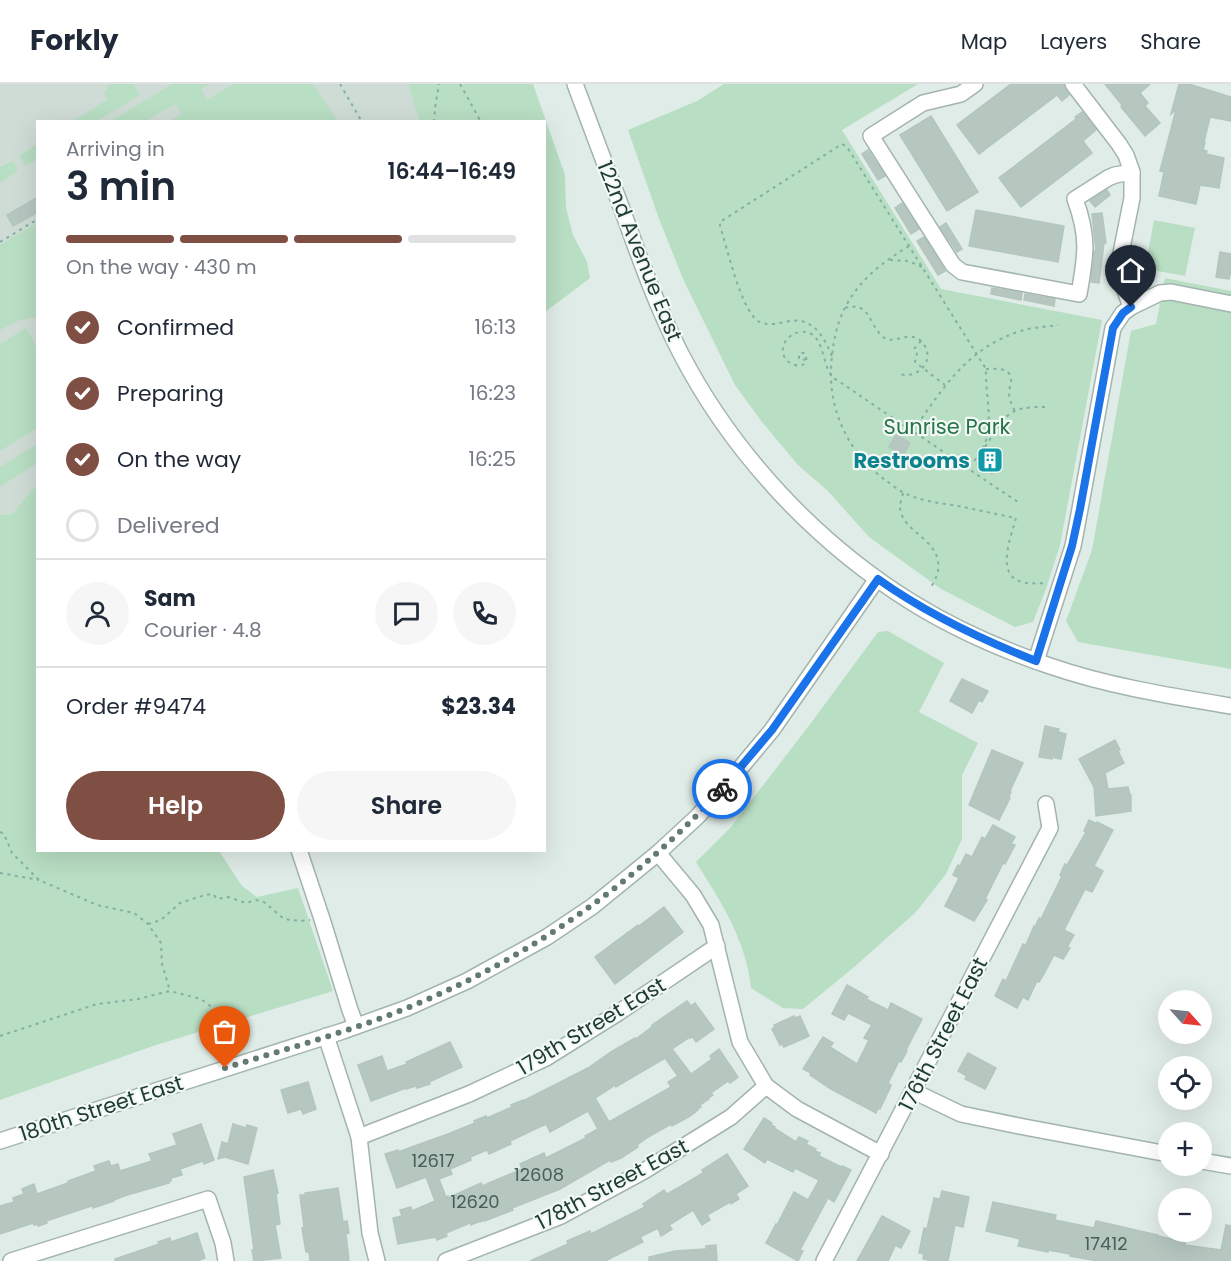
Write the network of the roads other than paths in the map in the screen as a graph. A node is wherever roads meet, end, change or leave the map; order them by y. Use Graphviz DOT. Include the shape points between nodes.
graph roads {
  1 [pos="575,84"];
  2 [pos="975,84"];
  3 [pos="1073,84"];
  4 [pos="1132,172"];
  5 [pos="1231,304"];
  6 [pos="1131,307"];
  7 [pos="878,579"];
  8 [pos="1036,661"];
  9 [pos="1231,706"];
  10 [pos="1046,804"];
  11 [pos="300,852"];
  12 [pos="658,853"];
  13 [pos="717,946"];
  14 [pos="356,1026"];
  15 [pos="326,1036"];
  16 [pos="766,1086"];
  17 [pos="914,1091"];
  18 [pos="359,1137"];
  19 [pos="0,1141"];
  20 [pos="1158,1152"];
  21 [pos="881,1154"];
  22 [pos="1212,1163"];
  23 [pos="1231,1166"];
  24 [pos="11,1261"];
  25 [pos="226,1261"];
  26 [pos="376,1261"];
  27 [pos="446,1261"];
  28 [pos="824,1261"];
  1 -- 7 [label="street, 122nd Avenue East" via="647,280 680,352 709,401 780,494"];
  2 -- 4 [label="street" via="961,94 923,103 871,136 952,265 962,272 1079,294 1086,257 1082,217 1075,199 1108,178"];
  3 -- 4 [label="street" via="1119,144"];
  4 -- 6 [label="street" via="1132,198 1118,268"];
  5 -- 6 [label="street" via="1171,292 1155,294"];
  6 -- 8 [label="street" via="1113,328 1072,546"];
  7 -- 8 [label="street, 122nd Avenue East" via="942,619"];
  7 -- 12 [label="street, 180th Street East" via="772,730 698,816"];
  8 -- 9 [label="street, 122nd Avenue East" via="1080,676"];
  10 -- 17 [label="street, 176th Street East" via="1050,828"];
  11 -- 14 [label="street"];
  12 -- 13 [label="street" via="693,896 711,925"];
  12 -- 14 [label="street, 180th Street East" via="593,906 547,937 467,981"];
  13 -- 16 [label="street" via="740,1042"];
  13 -- 18 [label="street, 179th Street East" via="546,1058 470,1094"];
  14 -- 15 [label="street, 180th Street East"];
  15 -- 18 [label="street"];
  15 -- 19 [label="street, 180th Street East"];
  16 -- 21 [label="street" via="797,1109"];
  16 -- 27 [label="street, 178th Street East" via="731,1117 613,1188 561,1216"];
  17 -- 20 [label="street" via="961,1114"];
  17 -- 21 [label="street, 176th Street East"];
  18 -- 26 [label="street"];
  21 -- 28 [label="street, 176th Street East"];
  22 -- 23 [label="street"];
  24 -- 25 [label="street" via="208,1199"];
}
